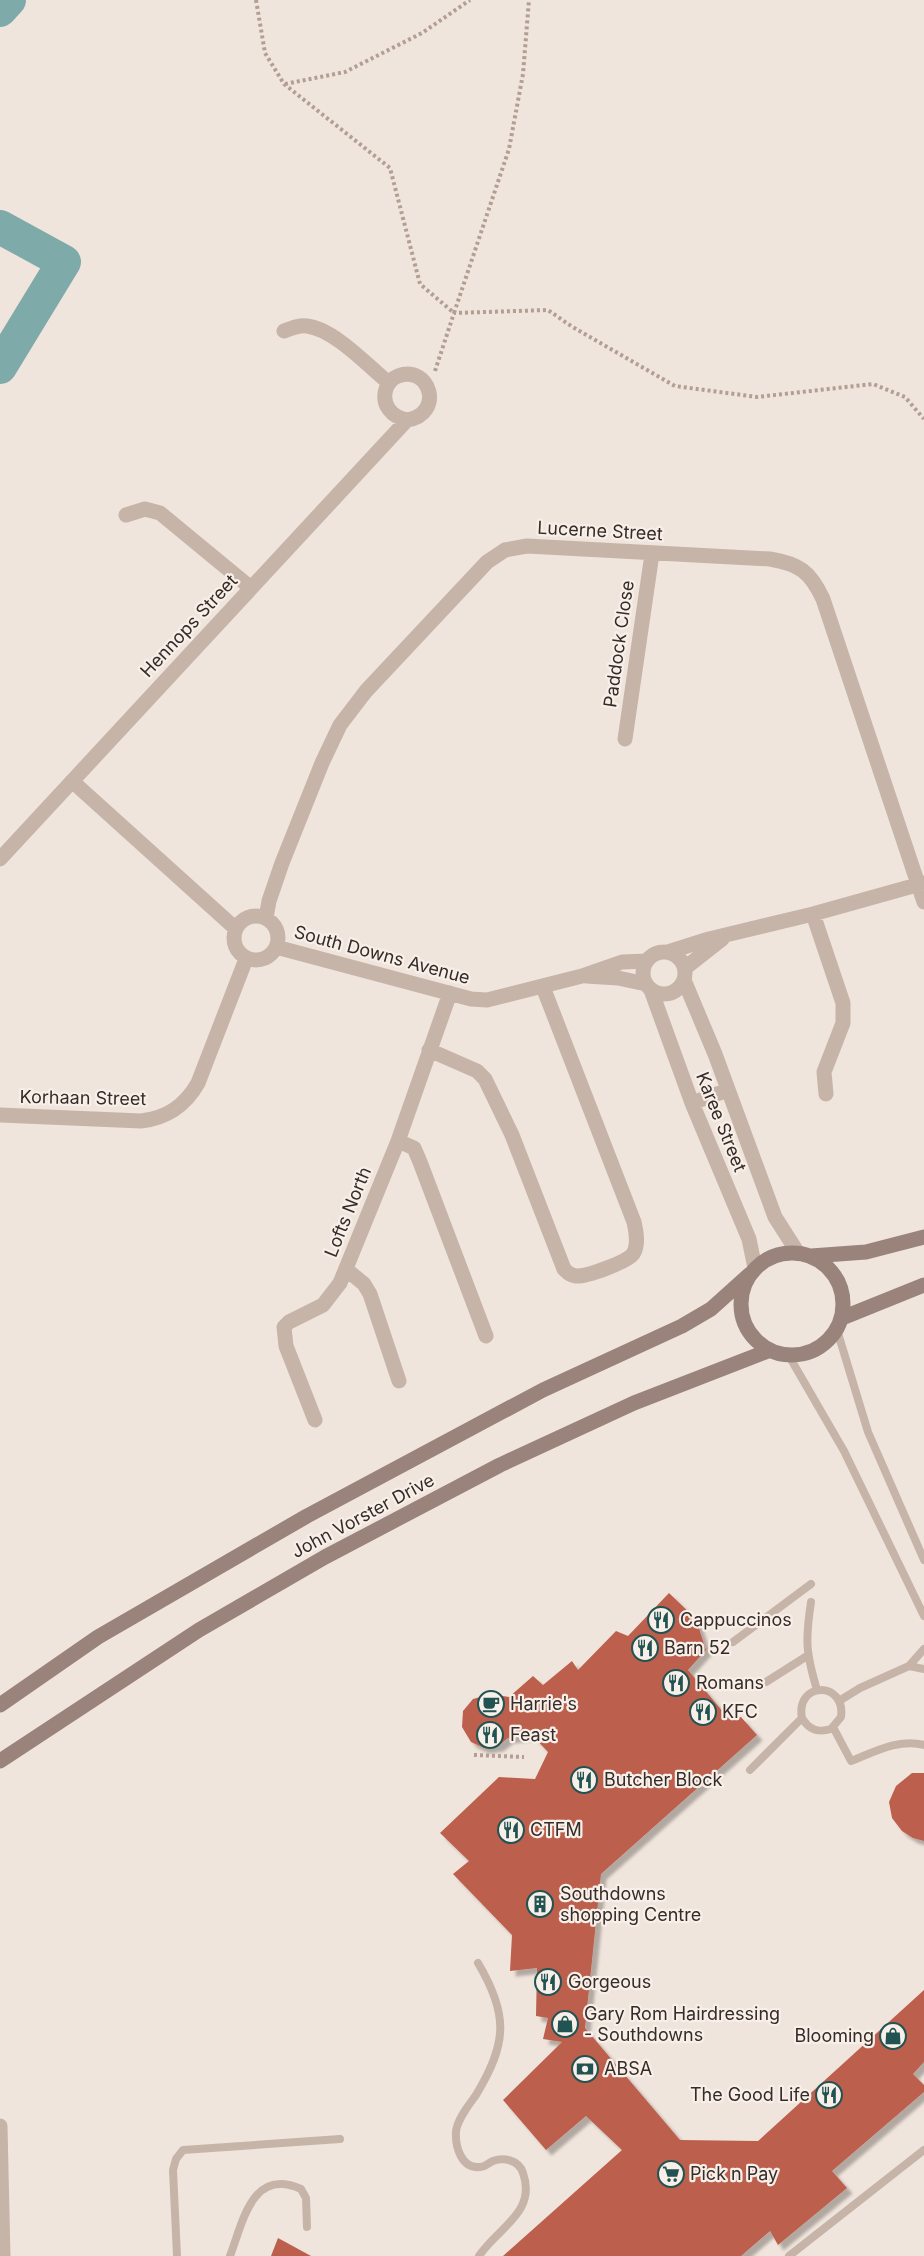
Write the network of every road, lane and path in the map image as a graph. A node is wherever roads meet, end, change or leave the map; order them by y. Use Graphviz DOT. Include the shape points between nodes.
graph roads {
  1 [pos="256,0"];
  2 [pos="470,0"];
  3 [pos="529,0"];
  4 [pos="284,84"];
  5 [pos="454,313"];
  6 [pos="284,332"];
  7 [pos="389,383"];
  8 [pos="429,390"];
  9 [pos="924,418"];
  10 [pos="407,420"];
  11 [pos="126,515"];
  12 [pos="652,554"];
  13 [pos="251,588"];
  14 [pos="625,739"];
  15 [pos="72,781"];
  16 [pos="0,859"];
  17 [pos="921,883"];
  18 [pos="924,902"];
  19 [pos="813,914"];
  20 [pos="266,918"];
  21 [pos="236,929"];
  22 [pos="729,935"];
  23 [pos="276,947"];
  24 [pos="668,952"];
  25 [pos="246,959"];
  26 [pos="647,961"];
  27 [pos="685,974"];
  28 [pos="582,976"];
  29 [pos="543,987"];
  30 [pos="649,987"];
  31 [pos="450,993"];
  32 [pos="429,1050"];
  33 [pos="728,1090"];
  34 [pos="826,1094"];
  35 [pos="692,1103"];
  36 [pos="0,1116"];
  37 [pos="398,1141"];
  38 [pos="924,1237"];
  39 [pos="805,1255"];
  40 [pos="346,1270"];
  41 [pos="752,1271"];
  42 [pos="924,1285"];
  43 [pos="839,1324"];
  44 [pos="486,1336"];
  45 [pos="768,1351"];
  46 [pos="789,1356"];
  47 [pos="399,1381"];
  48 [pos="315,1420"];
  49 [pos="924,1560"];
  50 [pos="811,1584"];
  51 [pos="811,1602"];
  52 [pos="924,1616"];
  53 [pos="734,1642"];
  54 [pos="924,1649"];
  55 [pos="807,1656"];
  56 [pos="909,1666"];
  57 [pos="924,1669"];
  58 [pos="766,1682"];
  59 [pos="817,1690"];
  60 [pos="839,1701"];
  61 [pos="0,1705"];
  62 [pos="802,1718"];
  63 [pos="833,1727"];
  64 [pos="924,1745"];
  65 [pos="474,1755"];
  66 [pos="524,1757"];
  67 [pos="0,1761"];
  68 [pos="750,1770"];
  69 [pos="478,1963"];
  70 [pos="0,2126"];
  71 [pos="340,2139"];
  72 [pos="924,2150"];
  73 [pos="307,2227"];
  74 [pos="3,2256"];
  75 [pos="177,2256"];
  76 [pos="230,2256"];
  77 [pos="479,2256"];
  78 [pos="789,2256"];
  1 -- 4 [label="path" via="265,53"];
  2 -- 4 [label="path" via="422,33 345,72"];
  3 -- 5 [label="path" via="523,74 509,149"];
  4 -- 5 [label="path" via="390,168 420,284"];
  5 -- 8 [label="path"];
  5 -- 9 [label="path" via="548,310 675,386 757,397 873,384 905,397"];
  6 -- 7 [label="street" via="300,326 318,328"];
  7 -- 8 [label="street" via="400,375 414,375"];
  7 -- 10 [label="street" via="386,404 394,415"];
  8 -- 10 [label="street, Hennops Street" via="425,410"];
  10 -- 13 [label="street, Hennops Street"];
  11 -- 13 [label="street" via="145,509 160,513"];
  12 -- 14 [label="street, Paddock Close"];
  12 -- 17 [label="street, Lucerne Street" via="770,559 789,562 810,576 823,599"];
  12 -- 20 [label="street, Lucerne Street" via="515,547 487,562 366,691 340,725 282,863"];
  13 -- 15 [label="street, Hennops Street"];
  15 -- 16 [label="street, Hennops Street"];
  15 -- 21 [label="street"];
  17 -- 18 [label="street, Lucerne Street"];
  17 -- 19 [label="street"];
  19 -- 22 [label="street"];
  19 -- 34 [label="street" via="843,1003 843,1023 824,1072"];
  20 -- 21 [label="street" via="249,917"];
  20 -- 23 [label="street" via="276,928"];
  21 -- 25 [label="street" via="235,946"];
  22 -- 24 [label="street"];
  22 -- 27 [label="street" via="711,946"];
  23 -- 25 [label="street" via="264,959"];
  23 -- 31 [label="street, South Downs Avenue"];
  24 -- 26 [label="street" via="656,953"];
  24 -- 27 [label="street" via="679,957"];
  25 -- 36 [label="street, Korhaan Street" via="198,1083 190,1097 169,1113 141,1121"];
  26 -- 28 [label="street, South Downs Avenue" via="622,962"];
  26 -- 30 [label="street" via="643,972"];
  27 -- 30 [label="street" via="678,989 668,994"];
  27 -- 33 [label="street, Karee Street"];
  28 -- 29 [label="street, South Downs Avenue"];
  28 -- 30 [label="street, South Downs Avenue" via="618,978"];
  29 -- 31 [label="street, South Downs Avenue" via="487,1000"];
  29 -- 32 [label="street" via="634,1222 636,1245 626,1260 582,1276 570,1275 564,1269 512,1135 485,1079 477,1071"];
  30 -- 35 [label="street, Karee Street"];
  31 -- 32 [label="street, Lofts North"];
  32 -- 37 [label="street, Lofts North"];
  33 -- 35 [label="street"];
  33 -- 39 [label="street, Karee Street" via="775,1217"];
  35 -- 41 [label="street, Karee Street" via="749,1239"];
  37 -- 40 [label="street, Lofts North"];
  37 -- 44 [label="street" via="414,1148"];
  38 -- 39 [label="street" via="866,1252"];
  39 -- 41 [label="street" via="783,1253"];
  39 -- 43 [label="street" via="827,1266 838,1281 843,1299"];
  40 -- 47 [label="street" via="370,1294"];
  40 -- 48 [label="street, Lofts North" via="323,1305 284,1327 286,1346"];
  41 -- 45 [label="street" via="742,1290 740,1308 744,1325"];
  41 -- 61 [label="street, John Vorster Drive" via="711,1309 682,1326 543,1390 307,1516 98,1637"];
  42 -- 43 [label="street"];
  43 -- 46 [label="street" via="825,1345 808,1354"];
  43 -- 49 [label="lane" via="868,1432"];
  45 -- 46 [label="street"];
  45 -- 67 [label="street, John Vorster Drive" via="634,1403 510,1460 325,1557 199,1630"];
  46 -- 52 [label="lane" via="844,1451"];
  50 -- 53 [label="lane"];
  51 -- 55 [label="lane"];
  54 -- 56 [label="lane"];
  55 -- 58 [label="lane"];
  55 -- 59 [label="lane"];
  56 -- 57 [label="lane"];
  56 -- 60 [label="lane"];
  59 -- 60 [label="lane" via="831,1692"];
  59 -- 62 [label="lane" via="803,1701"];
  60 -- 63 [label="lane" via="841,1717"];
  62 -- 63 [label="lane" via="815,1731"];
  62 -- 68 [label="lane"];
  63 -- 64 [label="lane" via="851,1761 902,1743"];
  65 -- 66 [label="path"];
  69 -- 77 [label="lane" via="497,2001 500,2042 495,2060 456,2128 459,2154 464,2162 482,2168 493,2161 515,2162 523,2171 525,2182 521,2212"];
  70 -- 74 [label="street"];
  71 -- 75 [label="lane" via="183,2150 173,2170"];
  72 -- 78 [label="lane"];
  73 -- 76 [label="lane" via="306,2198 301,2189 269,2185 251,2202"];
}
